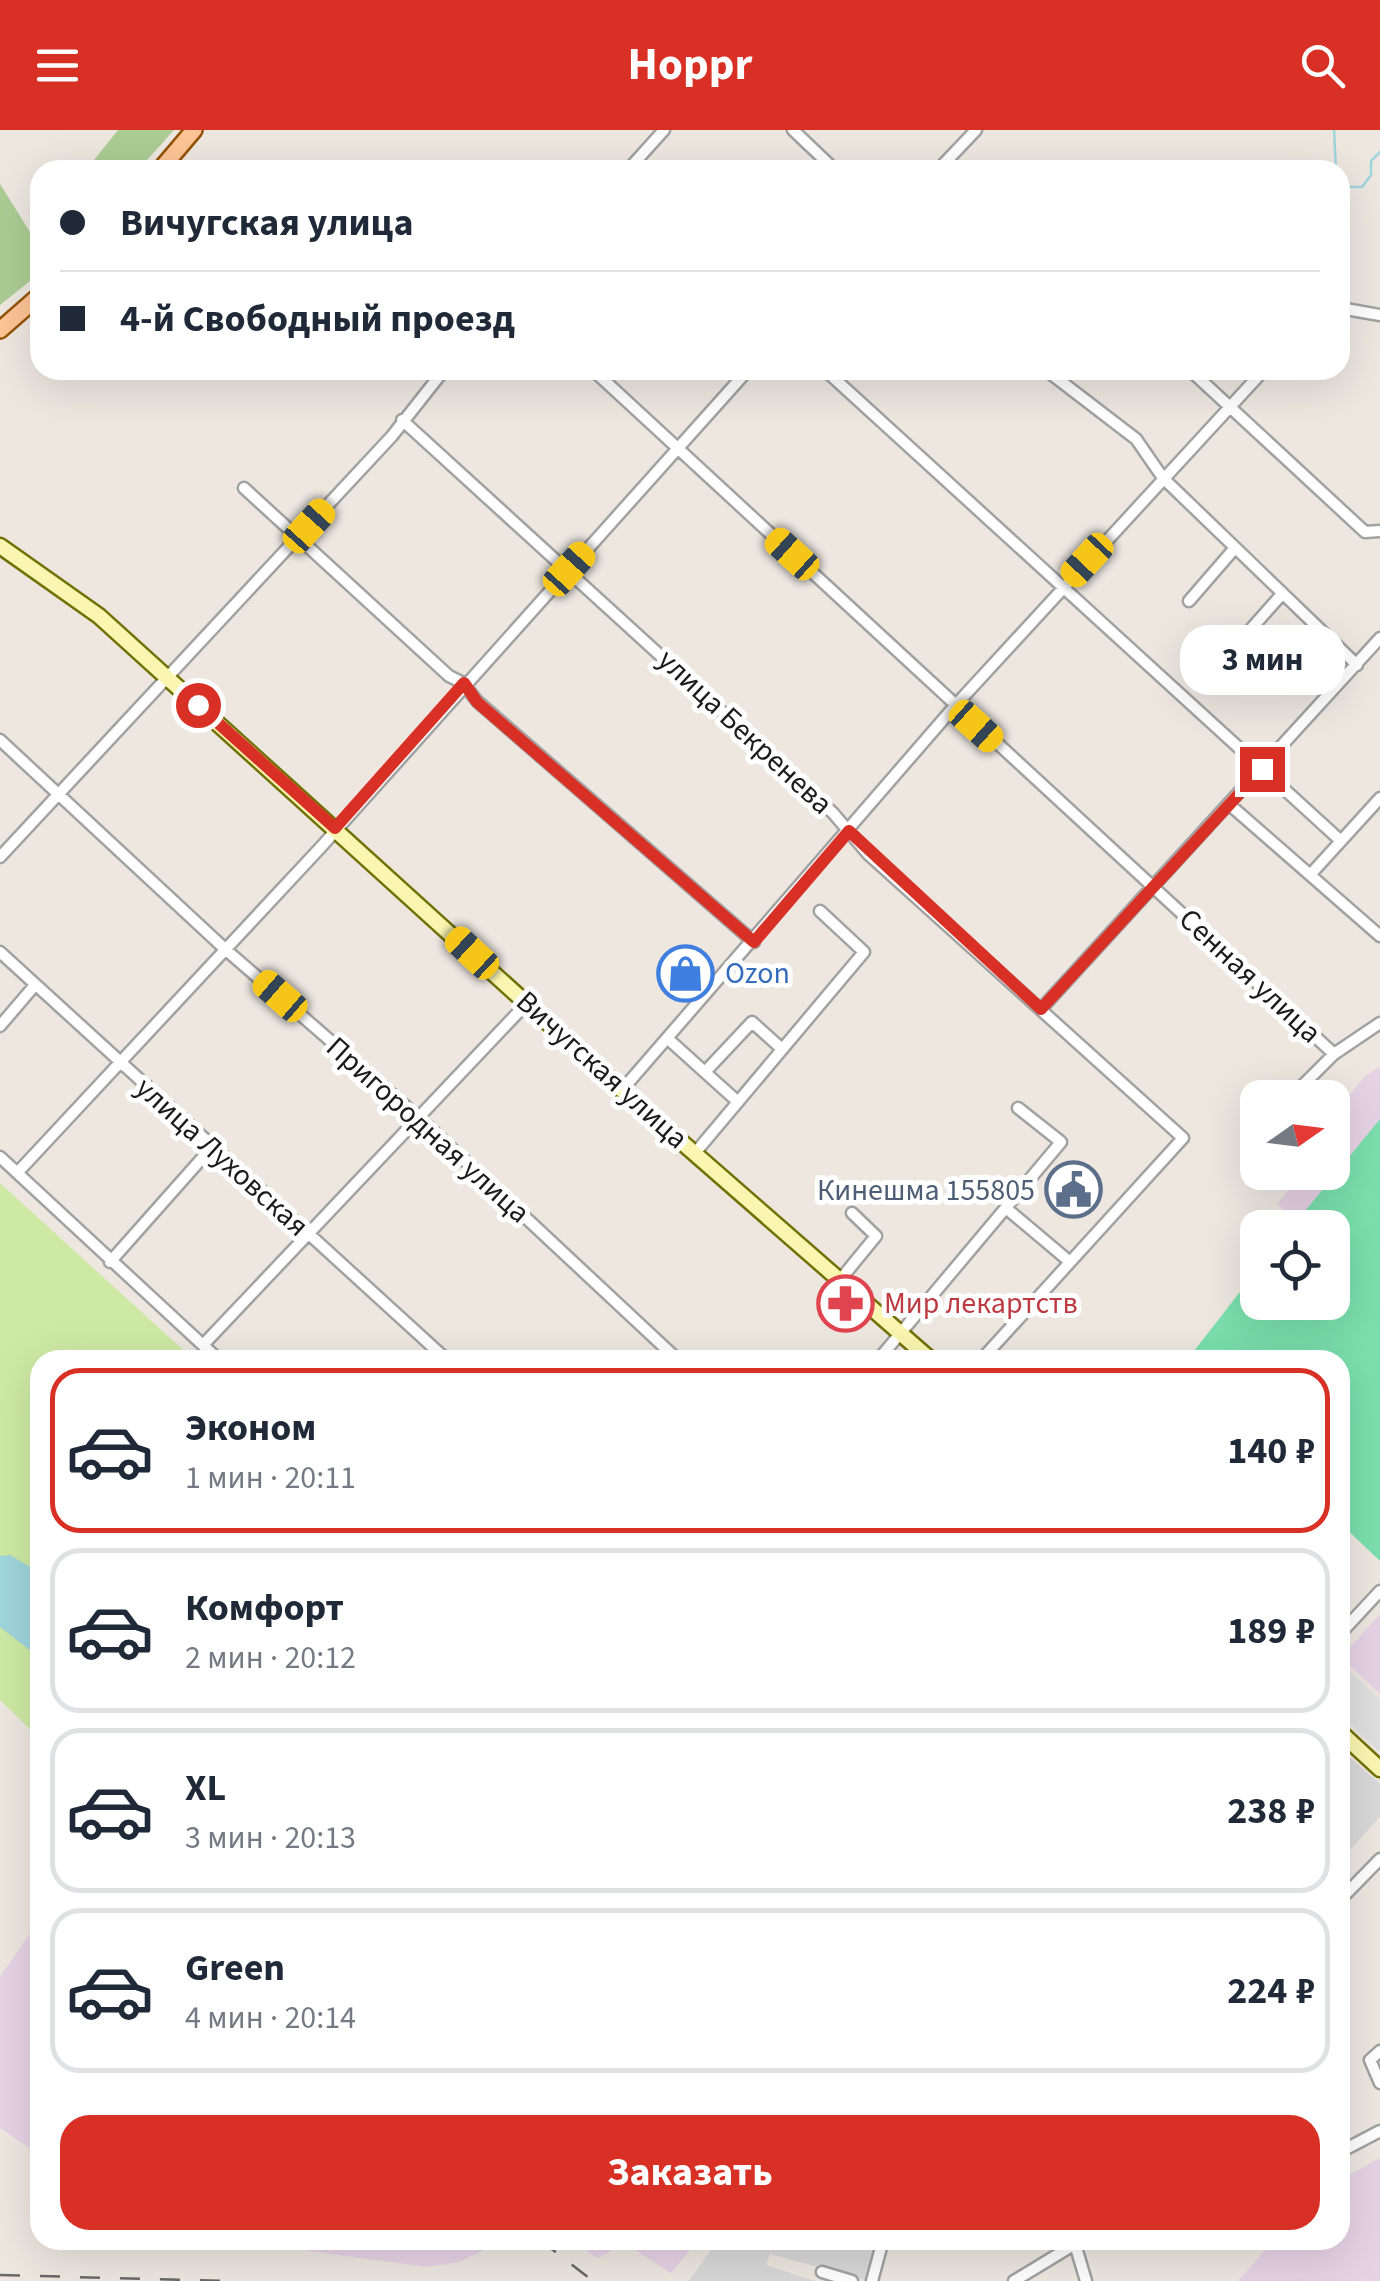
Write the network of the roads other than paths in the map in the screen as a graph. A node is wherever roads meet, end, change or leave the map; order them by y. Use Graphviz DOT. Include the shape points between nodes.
graph roads {
  1 [pos="194,130"];
  2 [pos="664,130"];
  3 [pos="793,130"];
  4 [pos="976,130"];
  5 [pos="168,160"];
  6 [pos="637,160"];
  7 [pos="824,160"];
  8 [pos="948,160"];
  9 [pos="30,304"];
  10 [pos="1350,310"];
  11 [pos="1380,315"];
  12 [pos="0,330"];
  13 [pos="436,380"];
  14 [pos="604,380"];
  15 [pos="739,380"];
  16 [pos="836,380"];
  17 [pos="1059,380"];
  18 [pos="1201,380"];
  19 [pos="1255,380"];
  20 [pos="1230,407"];
  21 [pos="402,420"];
  22 [pos="676,448"];
  23 [pos="1164,478"];
  24 [pos="244,488"];
  25 [pos="1380,531"];
  26 [pos="295,539"];
  27 [pos="0,546"];
  28 [pos="1234,548"];
  29 [pos="569,569"];
  30 [pos="1061,588"];
  31 [pos="1282,594"];
  32 [pos="1189,601"];
  33 [pos="1380,638"];
  34 [pos="1236,646"];
  35 [pos="1357,664"];
  36 [pos="166,676"];
  37 [pos="464,683"];
  38 [pos="954,707"];
  39 [pos="0,740"];
  40 [pos="1262,769"];
  41 [pos="60,796"];
  42 [pos="1380,798"];
  43 [pos="1230,805"];
  44 [pos="335,828"];
  45 [pos="849,831"];
  46 [pos="1340,841"];
  47 [pos="0,857"];
  48 [pos="1310,875"];
  49 [pos="1155,886"];
  50 [pos="820,910"];
  51 [pos="1380,936"];
  52 [pos="754,942"];
  53 [pos="225,948"];
  54 [pos="0,952"];
  55 [pos="34,985"];
  56 [pos="527,1003"];
  57 [pos="1041,1009"];
  58 [pos="1380,1024"];
  59 [pos="0,1026"];
  60 [pos="668,1038"];
  61 [pos="782,1050"];
  62 [pos="1334,1054"];
  63 [pos="121,1065"];
  64 [pos="705,1072"];
  65 [pos="1308,1080"];
  66 [pos="622,1090"];
  67 [pos="738,1102"];
  68 [pos="1018,1108"];
  69 [pos="418,1117"];
  70 [pos="212,1148"];
  71 [pos="694,1153"];
  72 [pos="0,1156"];
  73 [pos="18,1172"];
  74 [pos="1007,1208"];
  75 [pos="852,1214"];
  76 [pos="309,1235"];
  77 [pos="110,1262"];
  78 [pos="1070,1262"];
  79 [pos="840,1280"];
  80 [pos="902,1334"];
  81 [pos="202,1345"];
  82 [pos="208,1350"];
  83 [pos="436,1350"];
  84 [pos="667,1350"];
  85 [pos="887,1350"];
  86 [pos="920,1350"];
  87 [pos="990,1350"];
  88 [pos="1380,1591"];
  89 [pos="1350,1623"];
  90 [pos="1350,1741"];
  91 [pos="1380,1769"];
  92 [pos="1380,1859"];
  93 [pos="1350,1890"];
  94 [pos="1380,2051"];
  95 [pos="1380,2084"];
  96 [pos="1380,2131"];
  97 [pos="1350,2147"];
  98 [pos="880,2250"];
  99 [pos="1066,2250"];
  100 [pos="1081,2250"];
  101 [pos="822,2272"];
  102 [pos="852,2281"];
  103 [pos="872,2281"];
  104 [pos="1014,2281"];
  105 [pos="1086,2281"];
  1 -- 5 [label="main road"];
  2 -- 6 [label="street"];
  3 -- 7 [label="street"];
  4 -- 8 [label="street"];
  9 -- 12 [label="main road"];
  10 -- 11 [label="street"];
  13 -- 21 [label="street"];
  14 -- 22 [label="street, Сенная улица"];
  15 -- 22 [label="street"];
  16 -- 30 [label="street"];
  17 -- 23 [label="street" via="1136,439"];
  18 -- 20 [label="street"];
  19 -- 20 [label="street"];
  20 -- 23 [label="street"];
  20 -- 25 [label="street" via="1365,532"];
  21 -- 26 [label="street"];
  21 -- 29 [label="street, улица Бекренева"];
  22 -- 29 [label="street"];
  22 -- 38 [label="street, Сенная улица"];
  23 -- 28 [label="street"];
  23 -- 30 [label="street"];
  24 -- 26 [label="street"];
  26 -- 36 [label="street"];
  26 -- 37 [label="street"];
  27 -- 36 [label="main road, Вичугская улица" via="76,598"];
  28 -- 31 [label="street"];
  28 -- 32 [label="street"];
  29 -- 37 [label="street"];
  29 -- 45 [label="street, улица Бекренева"];
  30 -- 38 [label="street"];
  30 -- 40 [label="street"];
  31 -- 34 [label="street"];
  31 -- 35 [label="street"];
  33 -- 35 [label="street"];
  35 -- 40 [label="street"];
  36 -- 41 [label="street"];
  36 -- 44 [label="main road, Вичугская улица"];
  37 -- 44 [label="street"];
  37 -- 52 [label="street" via="477,702"];
  38 -- 45 [label="street"];
  38 -- 49 [label="street, Сенная улица"];
  39 -- 41 [label="street, Пригородная улица"];
  40 -- 43 [label="street"];
  40 -- 46 [label="street"];
  41 -- 47 [label="street"];
  41 -- 53 [label="street, Пригородная улица"];
  42 -- 46 [label="street"];
  43 -- 48 [label="street"];
  43 -- 49 [label="street"];
  44 -- 53 [label="street"];
  44 -- 56 [label="main road, Вичугская улица"];
  45 -- 52 [label="street"];
  45 -- 57 [label="street, улица Бекренева"];
  46 -- 48 [label="street"];
  48 -- 51 [label="street"];
  49 -- 57 [label="street"];
  49 -- 62 [label="street, Сенная улица"];
  50 -- 61 [label="street" via="864,952"];
  52 -- 60 [label="street"];
  53 -- 63 [label="street"];
  53 -- 69 [label="street, Пригородная улица"];
  54 -- 55 [label="street, улица Луховская"];
  55 -- 59 [label="street"];
  55 -- 63 [label="street, улица Луховская"];
  56 -- 66 [label="main road, Вичугская улица"];
  56 -- 69 [label="street"];
  57 -- 78 [label="street, улица Бекренева" via="1183,1138"];
  58 -- 62 [label="street"];
  60 -- 64 [label="street"];
  60 -- 66 [label="street"];
  61 -- 64 [label="street" via="752,1022"];
  61 -- 67 [label="street"];
  62 -- 65 [label="street"];
  63 -- 70 [label="street, улица Луховская"];
  63 -- 73 [label="street"];
  64 -- 67 [label="street"];
  66 -- 71 [label="main road, Вичугская улица"];
  67 -- 71 [label="street"];
  68 -- 74 [label="street" via="1060,1142"];
  69 -- 76 [label="street"];
  69 -- 84 [label="street, Пригородная улица"];
  70 -- 76 [label="street, улица Луховская"];
  70 -- 77 [label="street"];
  71 -- 79 [label="main road, Вичугская улица"];
  72 -- 73 [label="street"];
  73 -- 77 [label="street"];
  74 -- 78 [label="street"];
  74 -- 80 [label="street"];
  75 -- 79 [label="street" via="876,1236"];
  76 -- 81 [label="street"];
  76 -- 83 [label="street, улица Луховская"];
  77 -- 81 [label="street"];
  78 -- 87 [label="street"];
  79 -- 80 [label="main road, Вичугская улица"];
  80 -- 85 [label="street"];
  80 -- 86 [label="main road, Вичугская улица"];
  81 -- 82 [label="street"];
  88 -- 89 [label="street"];
  90 -- 91 [label="main road"];
  92 -- 93 [label="street"];
  94 -- 95 [label="street" via="1370,2060"];
  96 -- 97 [label="street"];
  98 -- 103 [label="street"];
  99 -- 104 [label="street"];
  100 -- 105 [label="street"];
  101 -- 102 [label="street"];
}
